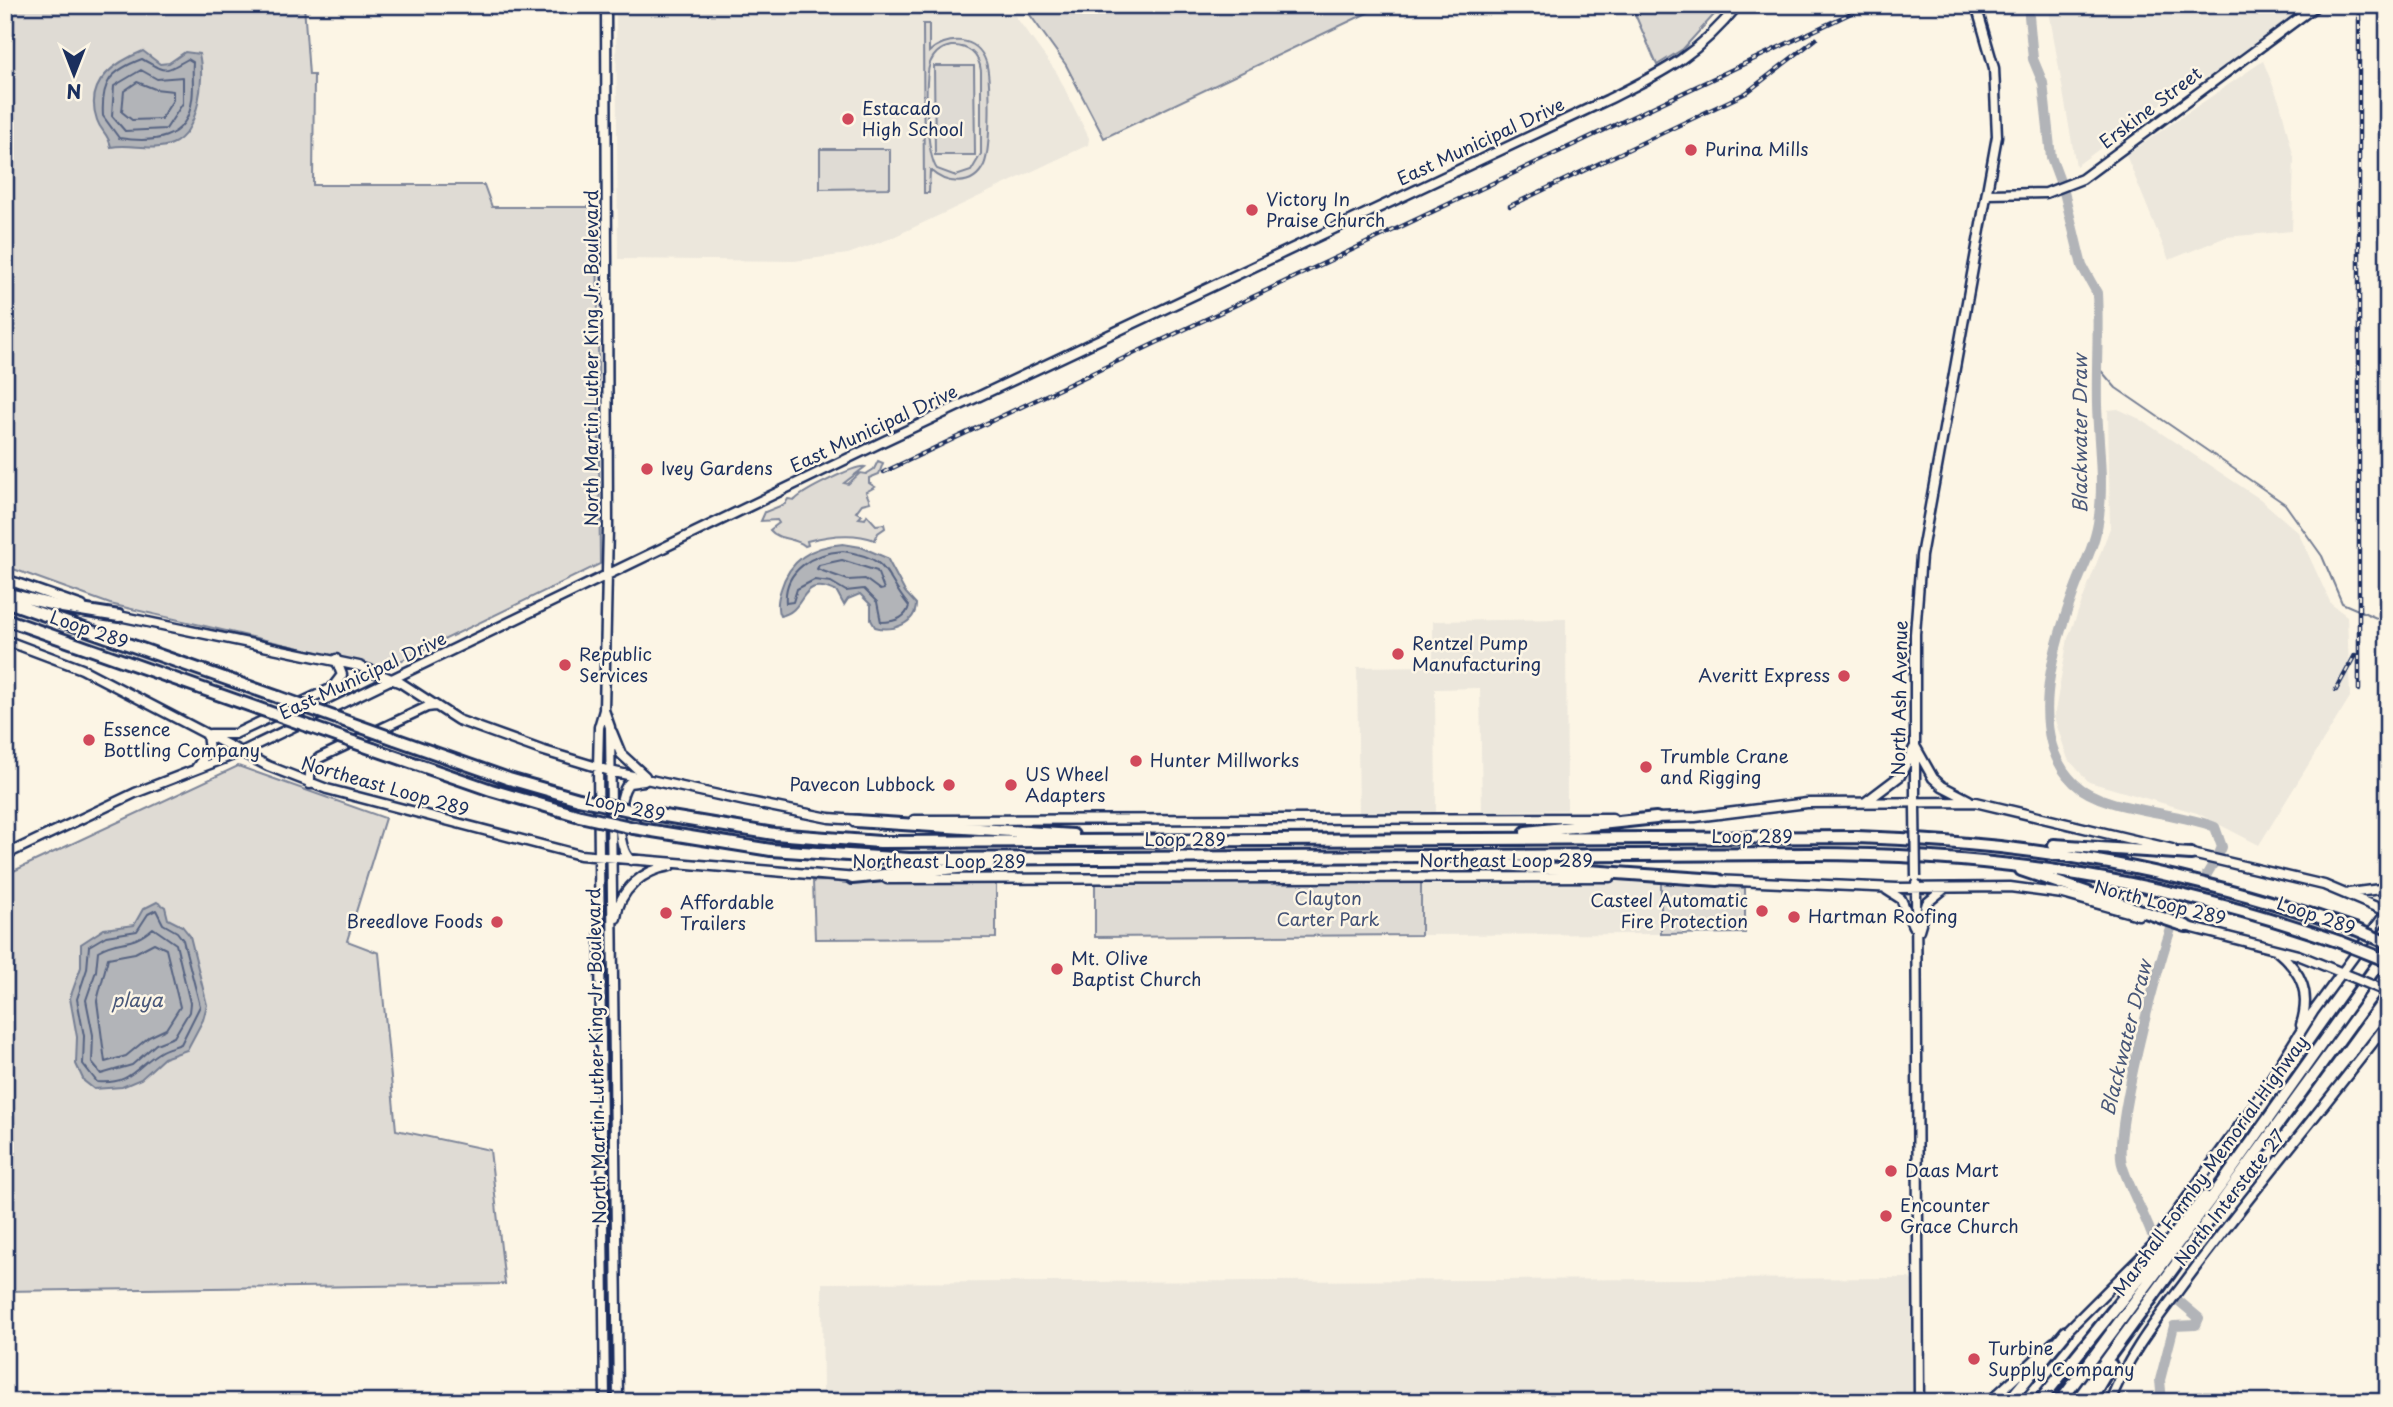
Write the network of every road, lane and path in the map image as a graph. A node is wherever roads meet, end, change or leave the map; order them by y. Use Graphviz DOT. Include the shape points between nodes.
graph roads {
  1 [pos="606,5"];
  2 [pos="1738,5"];
  3 [pos="1976,5"];
  4 [pos="2317,5"];
  5 [pos="1987,194"];
  6 [pos="607,573"];
  7 [pos="5,579"];
  8 [pos="5,593"];
  9 [pos="5,601"];
  10 [pos="118,616"];
  11 [pos="5,619"];
  12 [pos="5,640"];
  13 [pos="336,659"];
  14 [pos="392,678"];
  15 [pos="435,706"];
  16 [pos="604,710"];
  17 [pos="610,727"];
  18 [pos="207,734"];
  19 [pos="1915,746"];
  20 [pos="241,752"];
  21 [pos="598,767"];
  22 [pos="195,769"];
  23 [pos="610,771"];
  24 [pos="651,780"];
  25 [pos="310,784"];
  26 [pos="1866,802"];
  27 [pos="1975,802"];
  28 [pos="1915,804"];
  29 [pos="1656,818"];
  30 [pos="855,821"];
  31 [pos="1334,840"];
  32 [pos="1146,841"];
  33 [pos="1973,843"];
  34 [pos="2191,853"];
  35 [pos="5,855"];
  36 [pos="598,857"];
  37 [pos="1360,857"];
  38 [pos="1946,857"];
  39 [pos="1152,858"];
  40 [pos="610,859"];
  41 [pos="632,860"];
  42 [pos="684,865"];
  43 [pos="852,878"];
  44 [pos="1718,880"];
  45 [pos="1884,888"];
  46 [pos="1916,888"];
  47 [pos="1945,888"];
  48 [pos="2388,888"];
  49 [pos="2343,892"];
  50 [pos="2387,911"];
  51 [pos="2186,926"];
  52 [pos="1916,936"];
  53 [pos="2388,943"];
  54 [pos="612,944"];
  55 [pos="2275,949"];
  56 [pos="2388,950"];
  57 [pos="2388,961"];
  58 [pos="601,962"];
  59 [pos="2342,972"];
  60 [pos="2388,973"];
  61 [pos="2388,992"];
  62 [pos="2388,1023"];
  63 [pos="2388,1030"];
  64 [pos="2297,1037"];
  65 [pos="2375,1039"];
  66 [pos="2257,1136"];
  67 [pos="2161,1284"];
  68 [pos="2066,1332"];
  69 [pos="605,1402"];
  70 [pos="618,1402"];
  71 [pos="1919,1402"];
  72 [pos="1989,1402"];
  73 [pos="2008,1402"];
  74 [pos="2039,1402"];
  75 [pos="2060,1402"];
  76 [pos="2076,1402"];
  77 [pos="2089,1402"];
  78 [pos="2110,1402"];
  1 -- 6 [label="main road, North Martin Luther King Jr. Boulevard"];
  2 -- 6 [label="main road, East Municipal Drive" via="1697,50 1660,74"];
  3 -- 5 [label="main road, North Ash Avenue" via="1989,43 1997,90 1997,136"];
  4 -- 5 [label="main road, Erskine Street" via="2082,179 2046,192"];
  5 -- 19 [label="main road, North Ash Avenue" via="1921,556 1915,634"];
  6 -- 14 [label="main road, East Municipal Drive"];
  6 -- 16 [label="main road, North Martin Luther King Jr. Boulevard"];
  7 -- 10 [label="main road"];
  8 -- 10 [label="highway"];
  9 -- 32 [label="highway, Loop 289, bridge" via="509,779 634,811 742,830 845,840"];
  10 -- 13 [label="main road"];
  11 -- 39 [label="highway, Loop 289, bridge" via="491,790 634,828 761,849 858,857"];
  12 -- 18 [label="main road, Northeast Loop 289" via="82,669"];
  13 -- 14 [label="main road"];
  13 -- 18 [label="main road" via="342,675 332,688 235,734"];
  14 -- 15 [label="main road"];
  14 -- 20 [label="main road, East Municipal Drive"];
  15 -- 21 [label="main road" via="479,729"];
  15 -- 25 [label="main road" via="318,758 310,766"];
  16 -- 17 [label="main road, North Martin Luther King Jr. Boulevard"];
  16 -- 21 [label="main road, North Martin Luther King Jr. Boulevard"];
  17 -- 23 [label="main road, North Martin Luther King Jr. Boulevard"];
  17 -- 24 [label="main road" via="621,754"];
  18 -- 20 [label="main road, Northeast Loop 289"];
  18 -- 22 [label="main road" via="209,750"];
  19 -- 26 [label="main road" via="1891,785"];
  19 -- 27 [label="main road" via="1933,778"];
  19 -- 28 [label="main road, North Ash Avenue"];
  20 -- 22 [label="main road, East Municipal Drive"];
  20 -- 25 [label="main road, Northeast Loop 289"];
  21 -- 23 [label="main road"];
  21 -- 36 [label="main road, North Martin Luther King Jr. Boulevard"];
  22 -- 35 [label="main road, East Municipal Drive"];
  23 -- 24 [label="main road"];
  23 -- 40 [label="main road, North Martin Luther King Jr. Boulevard"];
  24 -- 30 [label="main road"];
  24 -- 41 [label="main road" via="629,783 621,794 621,846"];
  25 -- 36 [label="main road, Northeast Loop 289" via="551,849"];
  26 -- 28 [label="main road"];
  26 -- 29 [label="main road"];
  27 -- 28 [label="main road"];
  27 -- 34 [label="main road"];
  28 -- 46 [label="main road, North Ash Avenue, bridge"];
  29 -- 30 [label="main road"];
  29 -- 31 [label="highway" via="1563,830"];
  30 -- 32 [label="highway"];
  31 -- 32 [label="highway, Loop 289"];
  31 -- 33 [label="highway, Loop 289" via="1857,837"];
  33 -- 34 [label="highway"];
  33 -- 53 [label="highway, Loop 289, bridge" via="2092,858 2169,874 2242,892"];
  34 -- 49 [label="main road"];
  36 -- 40 [label="main road, Northeast Loop 289"];
  36 -- 58 [label="main road, North Martin Luther King Jr. Boulevard"];
  37 -- 38 [label="highway, Loop 289"];
  37 -- 39 [label="highway, Loop 289"];
  37 -- 44 [label="highway"];
  38 -- 51 [label="highway" via="2026,871"];
  38 -- 57 [label="highway, Loop 289, bridge" via="2046,867 2129,882 2222,904"];
  39 -- 43 [label="highway" via="939,868"];
  40 -- 41 [label="main road, Northeast Loop 289"];
  40 -- 54 [label="main road, North Martin Luther King Jr. Boulevard"];
  41 -- 42 [label="main road, Northeast Loop 289"];
  42 -- 43 [label="main road, Northeast Loop 289"];
  42 -- 54 [label="main road" via="654,871 629,887 617,911"];
  43 -- 44 [label="main road, Northeast Loop 289"];
  44 -- 45 [label="main road, Northeast Loop 289"];
  45 -- 46 [label="main road, Northeast Loop 289"];
  45 -- 52 [label="main road" via="1905,905"];
  46 -- 47 [label="main road, North Loop 289"];
  46 -- 52 [label="main road, North Ash Avenue"];
  47 -- 51 [label="main road, North Loop 289" via="2051,892"];
  47 -- 52 [label="main road" via="1927,903"];
  48 -- 49 [label="main road"];
  49 -- 50 [label="main road"];
  50 -- 59 [label="main road, North Interstate 27"];
  51 -- 55 [label="main road, North Loop 289"];
  52 -- 71 [label="main road, North Ash Avenue"];
  54 -- 58 [label="main road"];
  54 -- 70 [label="main road, North Martin Luther King Jr. Boulevard"];
  55 -- 59 [label="main road, North Loop 289"];
  55 -- 64 [label="main road" via="2299,974 2305,990 2306,1011"];
  56 -- 66 [label="highway, Marshall Formby Memorial Highway"];
  58 -- 69 [label="main road, North Martin Luther King Jr. Boulevard"];
  59 -- 61 [label="main road, North Loop 289, bridge"];
  59 -- 64 [label="main road, North Interstate 27"];
  60 -- 67 [label="highway, Marshall Formby Memorial Highway"];
  62 -- 65 [label="main road, North Interstate 27"];
  63 -- 65 [label="main road"];
  64 -- 68 [label="main road, North Interstate 27" via="2255,1104 2152,1246"];
  65 -- 78 [label="main road, North Interstate 27" via="2174,1297 2130,1359"];
  66 -- 74 [label="highway"];
  66 -- 75 [label="highway, Marshall Formby Memorial Highway"];
  67 -- 76 [label="highway, Marshall Formby Memorial Highway"];
  67 -- 77 [label="highway"];
  68 -- 72 [label="main road, North Interstate 27"];
  68 -- 73 [label="highway"];
}
